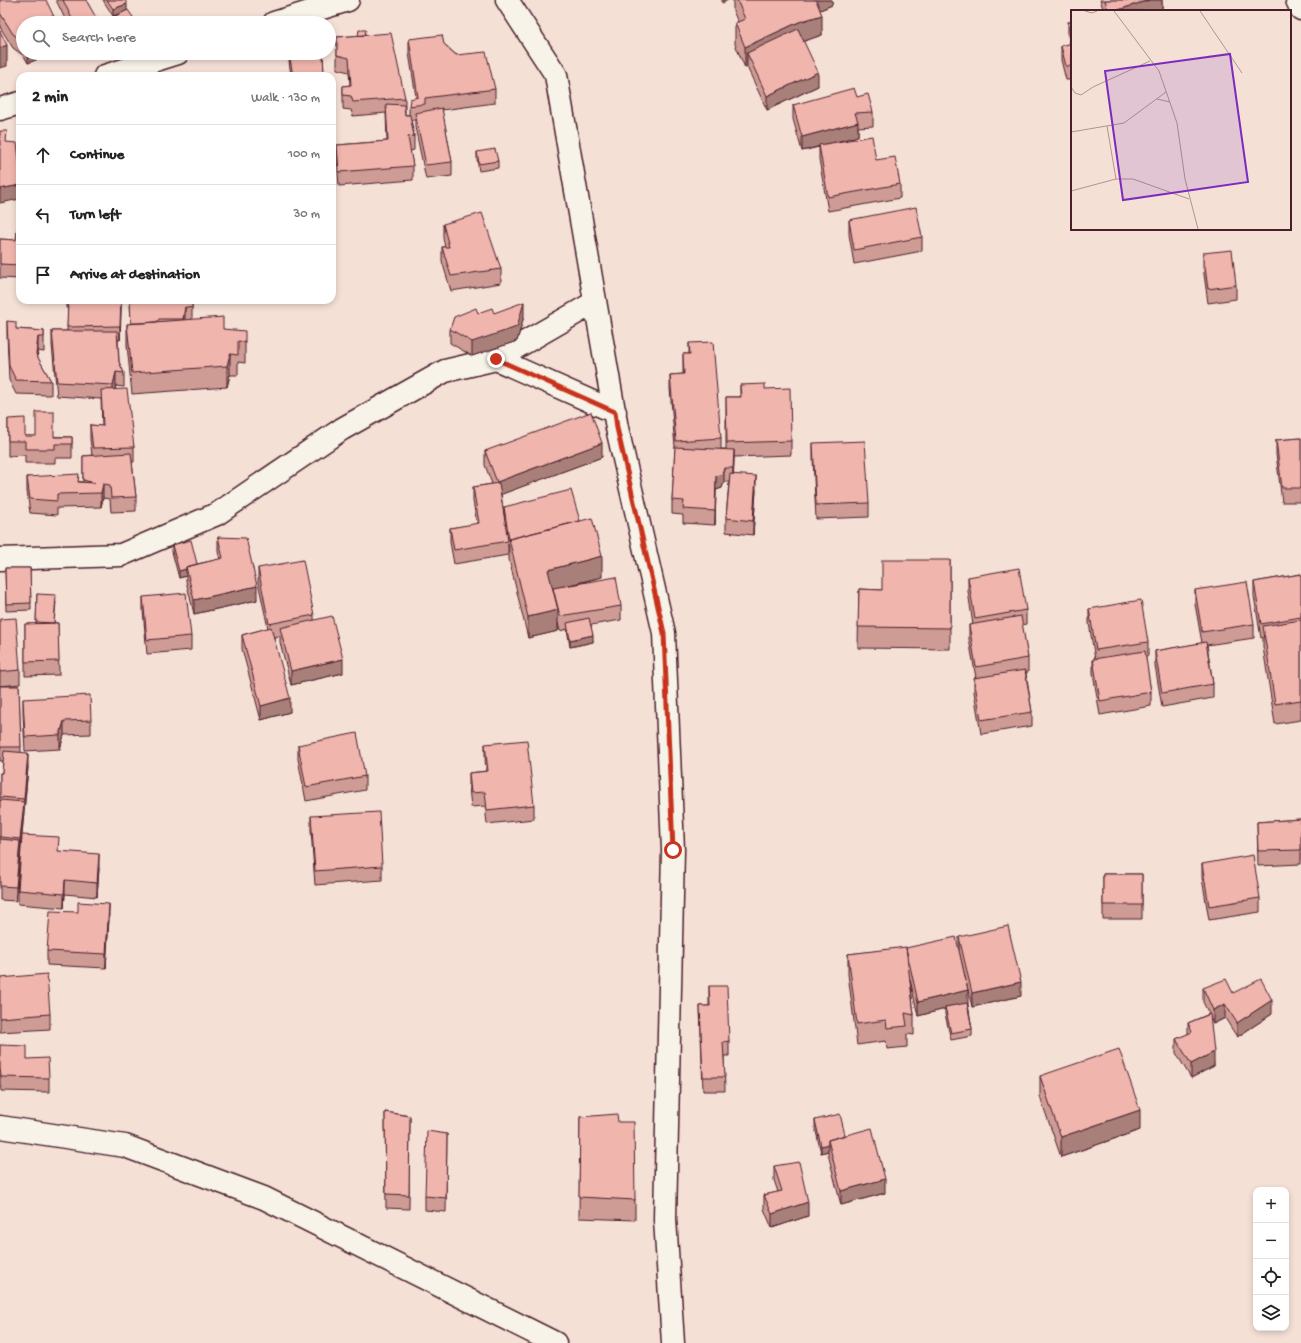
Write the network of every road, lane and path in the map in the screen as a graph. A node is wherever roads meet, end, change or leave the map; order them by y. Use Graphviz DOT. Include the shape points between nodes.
graph roads {
  1 [pos="348,0"];
  2 [pos="507,0"];
  3 [pos="1297,0"];
  4 [pos="1301,9"];
  5 [pos="297,16"];
  6 [pos="156,60"];
  7 [pos="118,72"];
  8 [pos="16,104"];
  9 [pos="0,109"];
  10 [pos="595,302"];
  11 [pos="496,359"];
  12 [pos="615,412"];
  13 [pos="0,559"];
  14 [pos="0,1127"];
  15 [pos="555,1343"];
  16 [pos="673,1343"];
  1 -- 5 [label="street"];
  2 -- 10 [label="street" via="556,75"];
  3 -- 4 [label="street"];
  6 -- 7 [label="street"];
  8 -- 9 [label="street"];
  10 -- 11 [label="street"];
  10 -- 12 [label="street"];
  11 -- 12 [label="street"];
  11 -- 13 [label="street" via="446,371 342,429 218,514 121,554"];
  12 -- 16 [label="street" via="664,633 673,850 665,1219"];
  14 -- 15 [label="street" via="125,1146 264,1198"];
}
